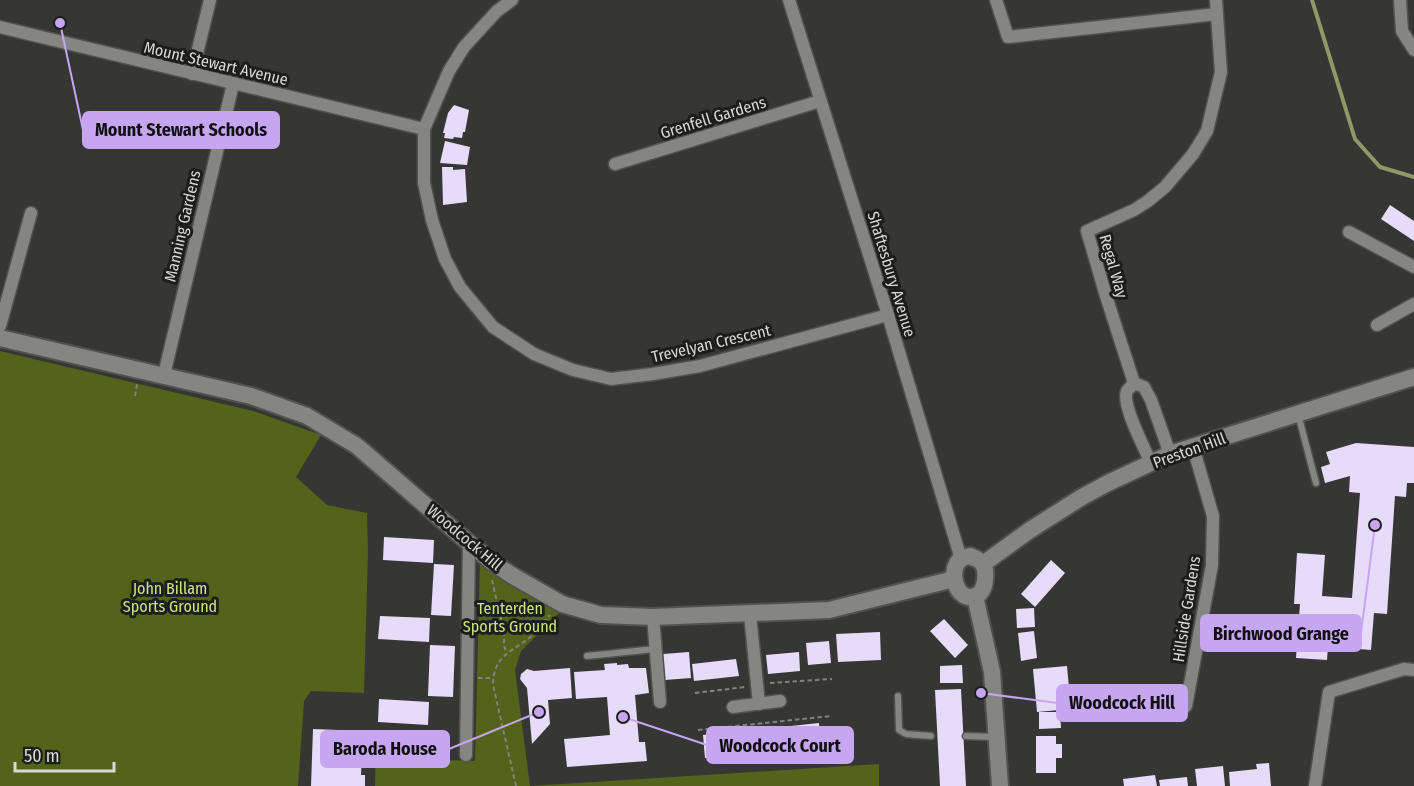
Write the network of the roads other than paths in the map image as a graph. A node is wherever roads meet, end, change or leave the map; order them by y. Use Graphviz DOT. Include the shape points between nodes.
graph roads {
  1 [pos="210,0"];
  2 [pos="512,0"];
  3 [pos="789,0"];
  4 [pos="996,0"];
  5 [pos="1216,0"];
  6 [pos="1400,0"];
  7 [pos="1217,14"];
  8 [pos="0,27"];
  9 [pos="1414,50"];
  10 [pos="192,74"];
  11 [pos="233,84"];
  12 [pos="820,101"];
  13 [pos="424,129"];
  14 [pos="615,164"];
  15 [pos="31,213"];
  16 [pos="1349,232"];
  17 [pos="1414,267"];
  18 [pos="1414,304"];
  19 [pos="888,315"];
  20 [pos="1377,325"];
  21 [pos="0,326"];
  22 [pos="0,338"];
  23 [pos="164,375"];
  24 [pos="1414,377"];
  25 [pos="1134,383"];
  26 [pos="1298,414"];
  27 [pos="1193,447"];
  28 [pos="1170,454"];
  29 [pos="1151,463"];
  30 [pos="1316,483"];
  31 [pos="469,543"];
  32 [pos="961,559"];
  33 [pos="983,564"];
  34 [pos="954,579"];
  35 [pos="975,596"];
  36 [pos="750,614"];
  37 [pos="653,617"];
  38 [pos="656,649"];
  39 [pos="587,656"];
  40 [pos="1414,670"];
  41 [pos="898,696"];
  42 [pos="780,701"];
  43 [pos="660,702"];
  44 [pos="759,704"];
  45 [pos="1186,706"];
  46 [pos="733,707"];
  47 [pos="931,735"];
  48 [pos="966,736"];
  49 [pos="998,737"];
  50 [pos="466,755"];
  51 [pos="1000,786"];
  52 [pos="1315,786"];
  1 -- 10 [label="street"];
  2 -- 13 [label="street, Trevelyan Crescent" via="464,47"];
  3 -- 12 [label="street, Shaftesbury Avenue"];
  4 -- 7 [label="street" via="1008,38"];
  5 -- 7 [label="street, Regal Way"];
  6 -- 9 [label="street" via="1402,31"];
  7 -- 25 [label="street, Regal Way" via="1221,72 1207,131 1165,187 1134,210 1087,231"];
  8 -- 10 [label="street, Mount Stewart Avenue"];
  10 -- 11 [label="street, Mount Stewart Avenue"];
  11 -- 13 [label="street, Mount Stewart Avenue"];
  11 -- 23 [label="street, Manning Gardens"];
  12 -- 14 [label="street, Grenfell Gardens"];
  12 -- 19 [label="street, Shaftesbury Avenue"];
  13 -- 19 [label="street, Trevelyan Crescent" via="424,183 445,259 460,287 493,327 534,354 611,379 700,366"];
  15 -- 21 [label="street"];
  16 -- 17 [label="street"];
  18 -- 20 [label="street"];
  19 -- 32 [label="street, Shaftesbury Avenue"];
  22 -- 23 [label="street, Woodcock Hill"];
  23 -- 31 [label="street, Woodcock Hill" via="251,396 306,416 357,446"];
  24 -- 26 [label="street, Preston Hill"];
  25 -- 28 [label="street, Regal Way" via="1144,387 1151,400"];
  25 -- 29 [label="street" via="1126,392 1126,404"];
  26 -- 27 [label="street, Preston Hill"];
  26 -- 30 [label="lane"];
  27 -- 28 [label="street, Preston Hill"];
  27 -- 45 [label="street, Hillside Gardens" via="1213,516 1212,565"];
  28 -- 29 [label="street, Preston Hill"];
  29 -- 33 [label="street, Preston Hill" via="1082,497"];
  31 -- 37 [label="street, Woodcock Hill" via="513,576 562,604 601,615"];
  31 -- 50 [label="street"];
  32 -- 33 [label="street" via="969,556"];
  32 -- 34 [label="street"];
  33 -- 35 [label="street" via="984,585"];
  34 -- 35 [label="street" via="959,591 968,597"];
  34 -- 36 [label="street, Woodcock Hill" via="829,610"];
  35 -- 49 [label="street" via="992,672"];
  36 -- 37 [label="street, Woodcock Hill"];
  36 -- 44 [label="street"];
  37 -- 38 [label="street"];
  38 -- 39 [label="lane"];
  38 -- 43 [label="street"];
  40 -- 52 [label="street" via="1404,669 1329,692"];
  41 -- 47 [label="lane" via="899,730 906,735"];
  42 -- 44 [label="street"];
  44 -- 46 [label="street"];
  48 -- 49 [label="lane"];
  49 -- 51 [label="street"];
}
